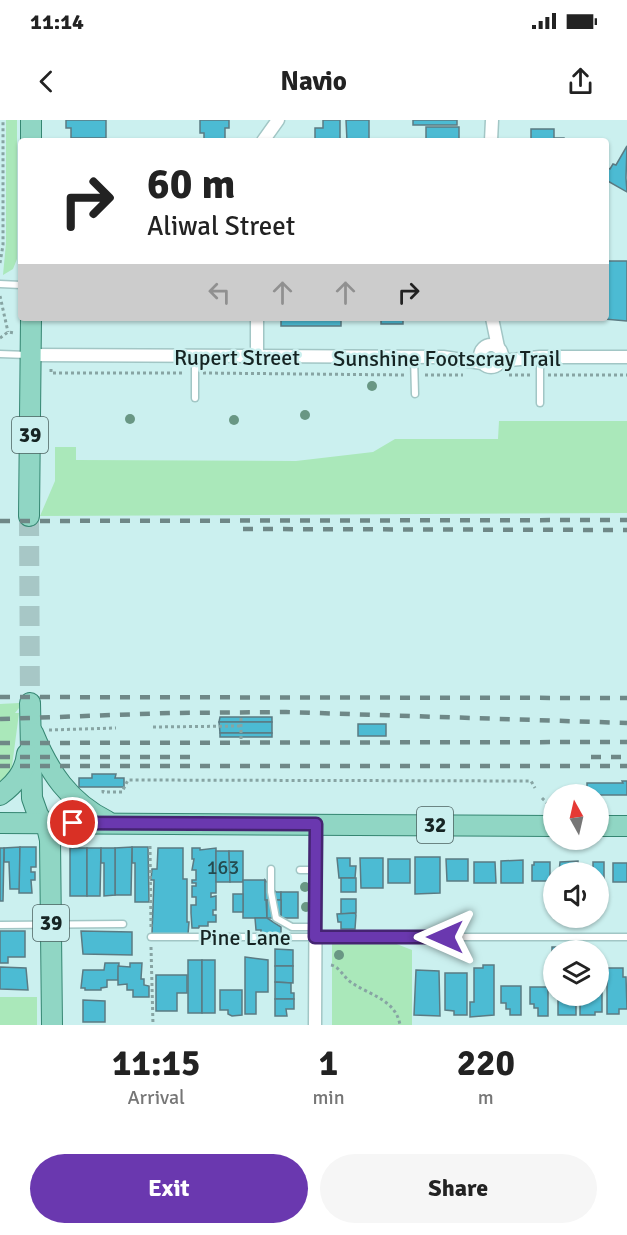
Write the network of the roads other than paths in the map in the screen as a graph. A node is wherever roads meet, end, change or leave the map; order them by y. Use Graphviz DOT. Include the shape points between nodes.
graph roads {
  1 [pos="31,120"];
  2 [pos="278,120"];
  3 [pos="492,120"];
  4 [pos="31,138"];
  5 [pos="265,138"];
  6 [pos="492,138"];
  7 [pos="0,284"];
  8 [pos="18,285"];
  9 [pos="31,321"];
  10 [pos="257,321"];
  11 [pos="491,321"];
  12 [pos="0,354"];
  13 [pos="492,354"];
  14 [pos="30,355"];
  15 [pos="195,356"];
  16 [pos="257,357"];
  17 [pos="414,357"];
  18 [pos="538,357"];
  19 [pos="627,357"];
  20 [pos="415,394"];
  21 [pos="195,398"];
  22 [pos="540,403"];
  23 [pos="29,516"];
  24 [pos="30,703"];
  25 [pos="36,727"];
  26 [pos="0,795"];
  27 [pos="0,823"];
  28 [pos="44,823"];
  29 [pos="111,823"];
  30 [pos="316,824"];
  31 [pos="543,826"];
  32 [pos="609,826"];
  33 [pos="627,826"];
  34 [pos="271,869"];
  35 [pos="300,870"];
  36 [pos="315,870"];
  37 [pos="123,924"];
  38 [pos="0,925"];
  39 [pos="51,926"];
  40 [pos="315,932"];
  41 [pos="151,937"];
  42 [pos="627,937"];
  43 [pos="52,1025"];
  44 [pos="315,1025"];
  1 -- 4 [label="main road"];
  2 -- 5 [label="street"];
  3 -- 6 [label="street"];
  7 -- 8 [label="lane"];
  9 -- 14 [label="main road, 39"];
  10 -- 16 [label="street"];
  11 -- 13 [label="street"];
  12 -- 14 [label="lane"];
  13 -- 17 [label="street, Rupert Street"];
  13 -- 18 [label="street, Rupert Street"];
  14 -- 15 [label="street, Rupert Street"];
  14 -- 23 [label="main road, 39"];
  15 -- 16 [label="street, Rupert Street"];
  15 -- 21 [label="lane"];
  16 -- 17 [label="street, Rupert Street"];
  17 -- 20 [label="lane"];
  18 -- 19 [label="street, Rupert Street"];
  18 -- 22 [label="lane"];
  24 -- 25 [label="main road, 39"];
  25 -- 26 [label="main road, 39" via="22,772"];
  25 -- 28 [label="main road, 39" via="32,798"];
  25 -- 29 [label="main road" via="36,741 70,795 86,810"];
  27 -- 28 [label="main road, 32"];
  28 -- 29 [label="main road, 32"];
  28 -- 39 [label="main road, 39" via="50,840"];
  29 -- 30 [label="main road, 32"];
  30 -- 31 [label="main road, 32"];
  30 -- 36 [label="street"];
  32 -- 33 [label="main road"];
  34 -- 40 [label="lane" via="276,918 292,927"];
  35 -- 36 [label="lane"];
  36 -- 40 [label="street"];
  37 -- 39 [label="lane"];
  38 -- 39 [label="lane"];
  39 -- 43 [label="main road, 39"];
  40 -- 41 [label="lane, Pine Lane"];
  40 -- 42 [label="lane, Pine Lane"];
  40 -- 44 [label="street"];
}
